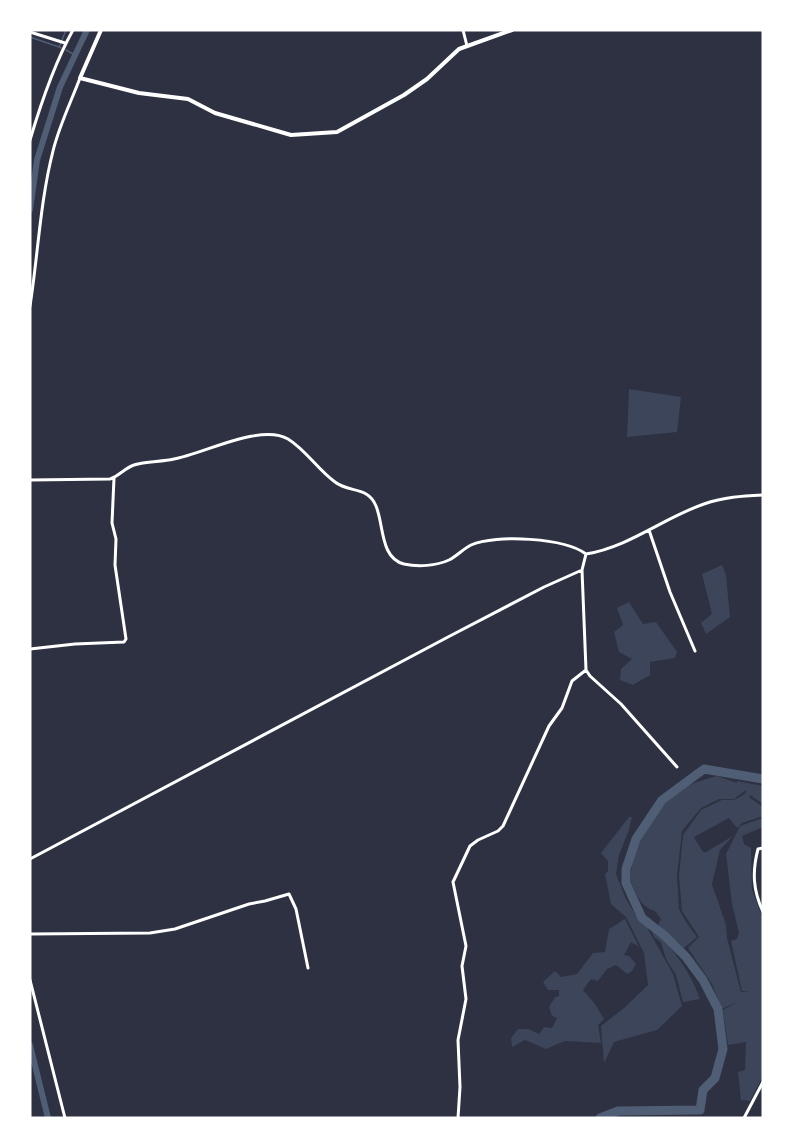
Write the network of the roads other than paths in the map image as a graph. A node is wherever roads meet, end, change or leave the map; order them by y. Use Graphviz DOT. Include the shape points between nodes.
graph roads {
  1 [pos="73,30"];
  2 [pos="100,30"];
  3 [pos="463,30"];
  4 [pos="512,30"];
  5 [pos="30,32"];
  6 [pos="65,44"];
  7 [pos="467,46"];
  8 [pos="80,78"];
  9 [pos="30,140"];
  10 [pos="30,306"];
  11 [pos="114,478"];
  12 [pos="30,480"];
  13 [pos="763,495"];
  14 [pos="649,530"];
  15 [pos="586,554"];
  16 [pos="582,570"];
  17 [pos="30,649"];
  18 [pos="695,651"];
  19 [pos="586,670"];
  20 [pos="677,767"];
  21 [pos="763,848"];
  22 [pos="30,858"];
  23 [pos="763,912"];
  24 [pos="30,934"];
  25 [pos="308,968"];
  26 [pos="30,980"];
  27 [pos="763,1082"];
  28 [pos="65,1118"];
  29 [pos="458,1118"];
  30 [pos="744,1118"];
  1 -- 6 [label="street"];
  2 -- 8 [label="street"];
  3 -- 7 [label="street"];
  4 -- 7 [label="street"];
  5 -- 6 [label="street"];
  6 -- 9 [label="street"];
  7 -- 8 [label="street" via="404,95 337,132 291,135 215,113 188,99 139,93"];
  8 -- 10 [label="street" via="53,150 43,197"];
  11 -- 12 [label="street"];
  11 -- 15 [label="street" via="132,466 275,434 287,439 338,484 360,489 371,497 387,549 402,564 437,564 473,544 529,538 563,543"];
  11 -- 17 [label="street" via="115,565 126,639"];
  13 -- 14 [label="street" via="728,496"];
  14 -- 15 [label="street" via="606,551"];
  14 -- 18 [label="street"];
  15 -- 16 [label="street"];
  16 -- 19 [label="street"];
  16 -- 22 [label="street"];
  19 -- 20 [label="street"];
  19 -- 29 [label="street" via="572,681 503,826 470,846 453,882 466,946 462,966 466,999 458,1040"];
  21 -- 23 [label="street" via="758,849 753,882"];
  24 -- 25 [label="street" via="158,932 289,894 296,909"];
  26 -- 28 [label="street"];
  27 -- 30 [label="street"];
}
